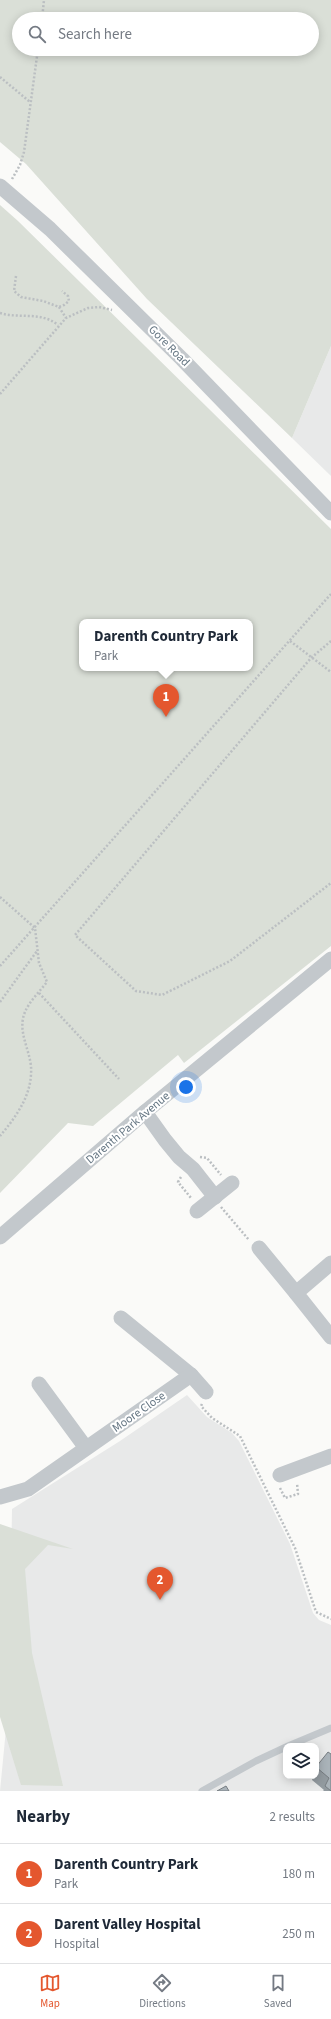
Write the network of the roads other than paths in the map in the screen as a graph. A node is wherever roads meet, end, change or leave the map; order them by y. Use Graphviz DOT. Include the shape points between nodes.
graph roads {
  1 [pos="3,188"];
  2 [pos="331,513"];
  3 [pos="331,959"];
  4 [pos="145,1112"];
  5 [pos="232,1183"];
  6 [pos="215,1197"];
  7 [pos="197,1211"];
  8 [pos="0,1237"];
  9 [pos="259,1248"];
  10 [pos="331,1263"];
  11 [pos="296,1293"];
  12 [pos="121,1318"];
  13 [pos="331,1337"];
  14 [pos="192,1375"];
  15 [pos="39,1384"];
  16 [pos="206,1392"];
  17 [pos="86,1448"];
  18 [pos="331,1456"];
  19 [pos="280,1475"];
  20 [pos="0,1497"];
  21 [pos="331,1728"];
  22 [pos="294,1743"];
  23 [pos="283,1748"];
  24 [pos="202,1791"];
  1 -- 2 [label="street, Gore Road" via="50,229 201,377"];
  3 -- 4 [label="street, Darenth Park Avenue"];
  4 -- 6 [label="street" via="165,1140"];
  4 -- 8 [label="street, Darenth Park Avenue"];
  5 -- 6 [label="street"];
  6 -- 7 [label="street"];
  9 -- 11 [label="street"];
  10 -- 11 [label="street"];
  11 -- 13 [label="street"];
  12 -- 14 [label="street"];
  14 -- 16 [label="street"];
  14 -- 17 [label="street, Moore Close"];
  15 -- 17 [label="street"];
  17 -- 20 [label="street, Moore Close" via="28,1489"];
  18 -- 19 [label="street"];
  21 -- 22 [label="lane"];
  23 -- 24 [label="lane"];
}
